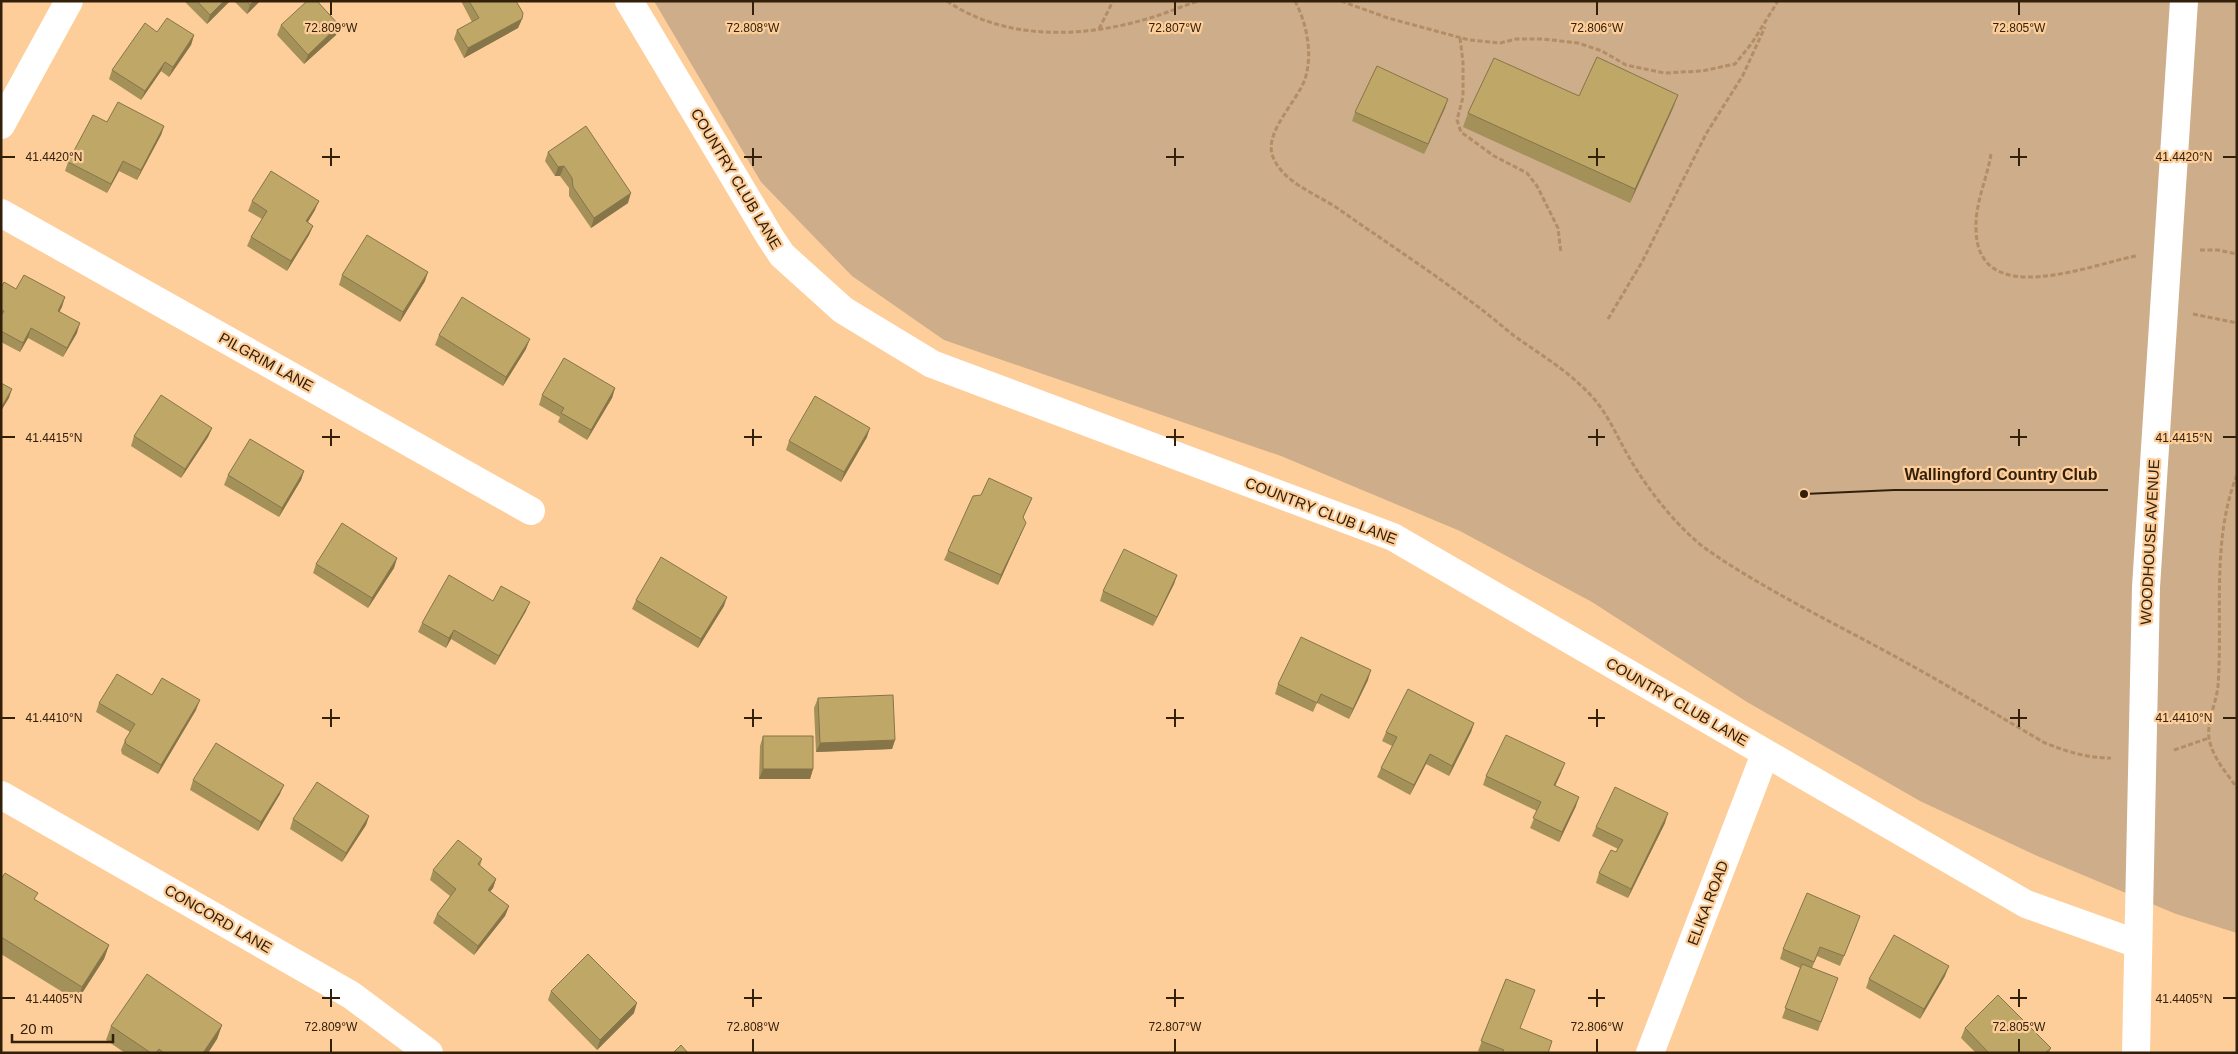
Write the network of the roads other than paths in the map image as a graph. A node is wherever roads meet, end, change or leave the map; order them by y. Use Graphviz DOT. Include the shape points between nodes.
graph roads {
  1 [pos="69,1"];
  2 [pos="629,1"];
  3 [pos="2184,1"];
  4 [pos="1,125"];
  5 [pos="1,213"];
  6 [pos="531,512"];
  7 [pos="1766,754"];
  8 [pos="1,795"];
  9 [pos="2138,944"];
  10 [pos="430,1053"];
  11 [pos="1650,1053"];
  12 [pos="2136,1053"];
  1 -- 4 [label="street"];
  2 -- 7 [label="street, COUNTRY CLUB LANE" via="782,255 843,310 932,364 1393,537"];
  3 -- 9 [label="street, WOODHOUSE AVENUE" via="2146,587"];
  5 -- 6 [label="street, PILGRIM LANE"];
  7 -- 9 [label="street, COUNTRY CLUB LANE" via="2026,904"];
  7 -- 11 [label="street, ELIKA ROAD"];
  8 -- 10 [label="street, CONCORD LANE" via="351,995"];
  9 -- 12 [label="street, WOODHOUSE AVENUE"];
}
